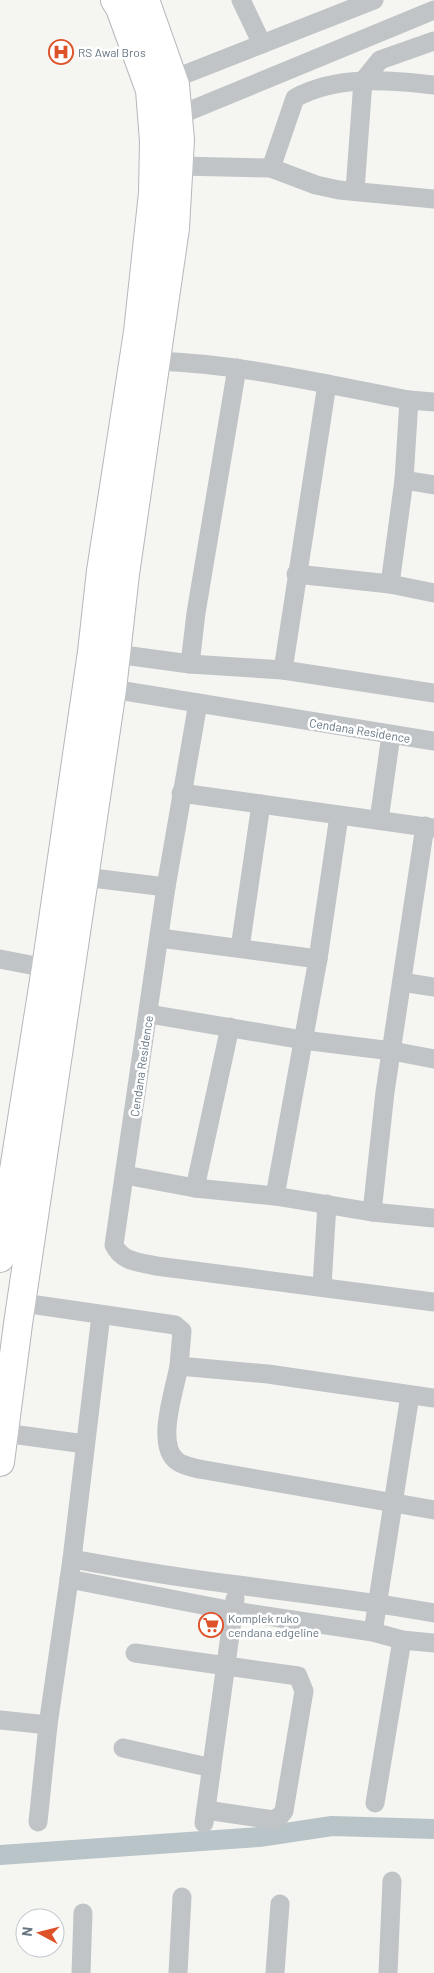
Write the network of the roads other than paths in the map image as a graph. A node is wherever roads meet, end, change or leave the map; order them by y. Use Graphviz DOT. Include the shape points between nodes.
graph roads {
  1 [pos="115,0"];
  2 [pos="145,0"];
  3 [pos="241,0"];
  4 [pos="374,0"];
  5 [pos="352,4"];
  6 [pos="434,10"];
  7 [pos="434,41"];
  8 [pos="262,44"];
  9 [pos="172,79"];
  10 [pos="363,81"];
  11 [pos="434,85"];
  12 [pos="177,116"];
  13 [pos="179,166"];
  14 [pos="271,168"];
  15 [pos="355,190"];
  16 [pos="434,199"];
  17 [pos="156,361"];
  18 [pos="237,368"];
  19 [pos="327,384"];
  20 [pos="409,400"];
  21 [pos="434,402"];
  22 [pos="404,480"];
  23 [pos="434,485"];
  24 [pos="113,572"];
  25 [pos="296,574"];
  26 [pos="390,584"];
  27 [pos="434,593"];
  28 [pos="116,654"];
  29 [pos="190,664"];
  30 [pos="283,670"];
  31 [pos="112,689"];
  32 [pos="434,693"];
  33 [pos="198,703"];
  34 [pos="391,736"];
  35 [pos="434,742"];
  36 [pos="181,793"];
  37 [pos="261,804"];
  38 [pos="339,816"];
  39 [pos="379,820"];
  40 [pos="430,827"];
  41 [pos="84,877"];
  42 [pos="166,887"];
  43 [pos="160,938"];
  44 [pos="240,948"];
  45 [pos="0,959"];
  46 [pos="318,959"];
  47 [pos="46,968"];
  48 [pos="402,982"];
  49 [pos="434,987"];
  50 [pos="149,1014"];
  51 [pos="230,1027"];
  52 [pos="303,1040"];
  53 [pos="392,1051"];
  54 [pos="434,1059"];
  55 [pos="125,1175"];
  56 [pos="195,1188"];
  57 [pos="275,1196"];
  58 [pos="326,1204"];
  59 [pos="372,1212"];
  60 [pos="434,1218"];
  61 [pos="0,1258"];
  62 [pos="322,1286"];
  63 [pos="434,1302"];
  64 [pos="23,1303"];
  65 [pos="101,1315"];
  66 [pos="180,1366"];
  67 [pos="410,1395"];
  68 [pos="434,1398"];
  69 [pos="4,1433"];
  70 [pos="86,1444"];
  71 [pos="0,1462"];
  72 [pos="393,1504"];
  73 [pos="434,1510"];
  74 [pos="72,1559"];
  75 [pos="69,1580"];
  76 [pos="238,1586"];
  77 [pos="377,1602"];
  78 [pos="233,1611"];
  79 [pos="434,1613"];
  80 [pos="373,1632"];
  81 [pos="402,1640"];
  82 [pos="434,1643"];
  83 [pos="134,1653"];
  84 [pos="226,1666"];
  85 [pos="0,1720"];
  86 [pos="48,1725"];
  87 [pos="124,1748"];
  88 [pos="212,1768"];
  89 [pos="375,1804"];
  90 [pos="38,1822"];
  91 [pos="392,1881"];
  92 [pos="182,1897"];
  93 [pos="280,1904"];
  94 [pos="83,1913"];
  95 [pos="81,1973"];
  96 [pos="178,1973"];
  97 [pos="276,1973"];
  98 [pos="388,1973"];
  1 -- 24 [label="main road" via="150,90 154,141 153,184"];
  2 -- 9 [label="main road"];
  3 -- 8 [label="street"];
  4 -- 5 [label="street"];
  5 -- 8 [label="street"];
  6 -- 12 [label="street"];
  7 -- 10 [label="street" via="380,60"];
  8 -- 9 [label="street"];
  9 -- 12 [label="main road"];
  10 -- 11 [label="street" via="395,80"];
  10 -- 14 [label="street" via="322,87 295,98"];
  10 -- 15 [label="street"];
  12 -- 13 [label="main road"];
  13 -- 14 [label="street"];
  13 -- 17 [label="main road"];
  14 -- 15 [label="street" via="316,185"];
  15 -- 16 [label="street"];
  17 -- 18 [label="street" via="197,362"];
  17 -- 24 [label="main road"];
  18 -- 19 [label="street"];
  18 -- 29 [label="street"];
  19 -- 20 [label="street"];
  19 -- 25 [label="street"];
  20 -- 21 [label="street"];
  20 -- 22 [label="street"];
  22 -- 23 [label="street"];
  22 -- 26 [label="street"];
  24 -- 28 [label="main road"];
  24 -- 47 [label="main road" via="92,652"];
  25 -- 26 [label="street"];
  25 -- 30 [label="street"];
  26 -- 27 [label="street"];
  28 -- 29 [label="street"];
  28 -- 31 [label="main road"];
  29 -- 30 [label="street"];
  30 -- 32 [label="street"];
  31 -- 33 [label="street, Cendana Residence"];
  31 -- 41 [label="main road"];
  33 -- 34 [label="street, Cendana Residence"];
  33 -- 36 [label="street, Cendana Residence"];
  34 -- 35 [label="street, Cendana Residence"];
  34 -- 39 [label="street"];
  36 -- 37 [label="street"];
  36 -- 42 [label="street, Cendana Residence"];
  37 -- 38 [label="street"];
  37 -- 44 [label="street"];
  38 -- 39 [label="street"];
  38 -- 46 [label="street"];
  39 -- 40 [label="street"];
  40 -- 48 [label="street"];
  41 -- 42 [label="street"];
  41 -- 64 [label="main road"];
  42 -- 43 [label="street, Cendana Residence"];
  43 -- 44 [label="street"];
  43 -- 50 [label="street, Cendana Residence"];
  44 -- 46 [label="street"];
  45 -- 47 [label="street"];
  46 -- 52 [label="street"];
  47 -- 61 [label="main road"];
  48 -- 49 [label="street"];
  48 -- 53 [label="street"];
  50 -- 51 [label="street"];
  50 -- 55 [label="street, Cendana Residence"];
  51 -- 52 [label="street"];
  51 -- 56 [label="street"];
  52 -- 53 [label="street"];
  52 -- 57 [label="street"];
  53 -- 54 [label="street"];
  53 -- 59 [label="street"];
  55 -- 56 [label="street"];
  55 -- 62 [label="street, Cendana Residence" via="114,1245 127,1260"];
  56 -- 57 [label="street"];
  57 -- 58 [label="street"];
  58 -- 59 [label="street"];
  58 -- 62 [label="street"];
  59 -- 60 [label="street"];
  62 -- 63 [label="street"];
  64 -- 65 [label="street"];
  64 -- 69 [label="main road"];
  65 -- 66 [label="street" via="175,1325 182,1331"];
  65 -- 70 [label="street"];
  66 -- 67 [label="street" via="268,1374"];
  66 -- 72 [label="street" via="166,1430 170,1454 178,1463"];
  67 -- 68 [label="street"];
  67 -- 72 [label="street"];
  69 -- 70 [label="street"];
  69 -- 71 [label="main road"];
  70 -- 74 [label="street"];
  72 -- 73 [label="street"];
  72 -- 77 [label="street"];
  74 -- 75 [label="street"];
  74 -- 76 [label="street"];
  75 -- 78 [label="street"];
  75 -- 86 [label="street"];
  76 -- 77 [label="street"];
  76 -- 78 [label="street"];
  77 -- 79 [label="street"];
  77 -- 80 [label="street"];
  78 -- 80 [label="street"];
  78 -- 84 [label="street"];
  80 -- 81 [label="street"];
  81 -- 82 [label="street"];
  81 -- 89 [label="street"];
  83 -- 84 [label="street"];
  84 -- 88 [label="street"];
  84 -- 88 [label="street" via="298,1676 304,1691 284,1811 274,1820 205,1817"];
  85 -- 86 [label="street"];
  86 -- 90 [label="street"];
  87 -- 88 [label="street"];
  91 -- 98 [label="street"];
  92 -- 96 [label="street"];
  93 -- 97 [label="street"];
  94 -- 95 [label="street"];
}
